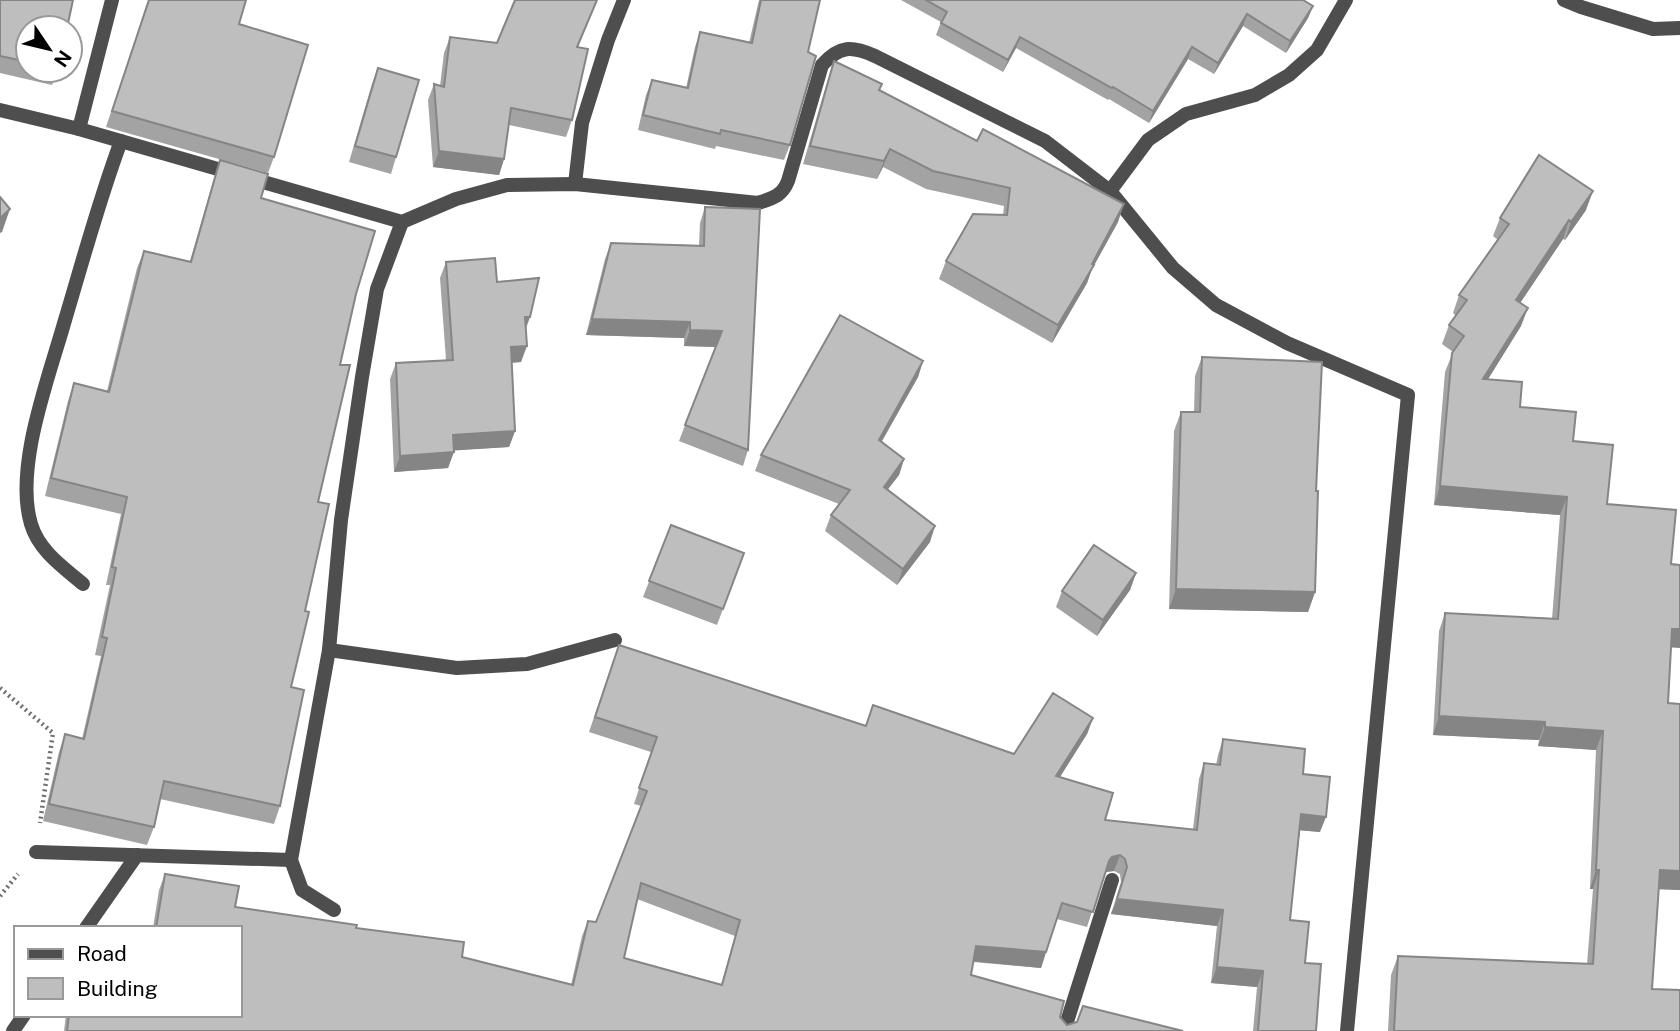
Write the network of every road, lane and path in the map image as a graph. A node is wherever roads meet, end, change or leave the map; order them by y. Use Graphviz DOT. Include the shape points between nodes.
graph roads {
  1 [pos="112,0"];
  2 [pos="624,0"];
  3 [pos="1346,0"];
  4 [pos="1564,0"];
  5 [pos="1680,28"];
  6 [pos="0,110"];
  7 [pos="79,129"];
  8 [pos="121,141"];
  9 [pos="575,184"];
  10 [pos="1110,191"];
  11 [pos="402,222"];
  12 [pos="83,584"];
  13 [pos="615,640"];
  14 [pos="328,650"];
  15 [pos="0,688"];
  16 [pos="36,852"];
  17 [pos="137,855"];
  18 [pos="291,860"];
  19 [pos="1112,880"];
  20 [pos="0,897"];
  21 [pos="334,910"];
  22 [pos="87,926"];
  23 [pos="1064,1031"];
  24 [pos="1347,1031"];
  1 -- 7 [label="street"];
  2 -- 9 [label="street" via="582,123"];
  3 -- 10 [label="street" via="1317,50 1289,75 1255,95 1186,114 1148,141"];
  4 -- 5 [label="street" via="1653,29"];
  6 -- 7 [label="street"];
  7 -- 8 [label="street"];
  8 -- 11 [label="street"];
  8 -- 12 [label="street" via="37,416 26,485 32,525 47,553"];
  9 -- 10 [label="street" via="758,203 778,197 788,181 822,65 832,53 859,49 1045,141"];
  9 -- 11 [label="street" via="508,185 456,198"];
  10 -- 24 [label="street" via="1173,268 1216,305 1287,343 1408,395"];
  11 -- 14 [label="street" via="377,289 366,352 341,520"];
  13 -- 14 [label="street" via="527,664 457,668"];
  14 -- 18 [label="street"];
  15 -- 16 [label="path" via="53,733"];
  16 -- 17 [label="street"];
  16 -- 20 [label="path"];
  17 -- 18 [label="street"];
  17 -- 22 [label="street"];
  18 -- 21 [label="street" via="302,890"];
  19 -- 23 [label="street"];
}
